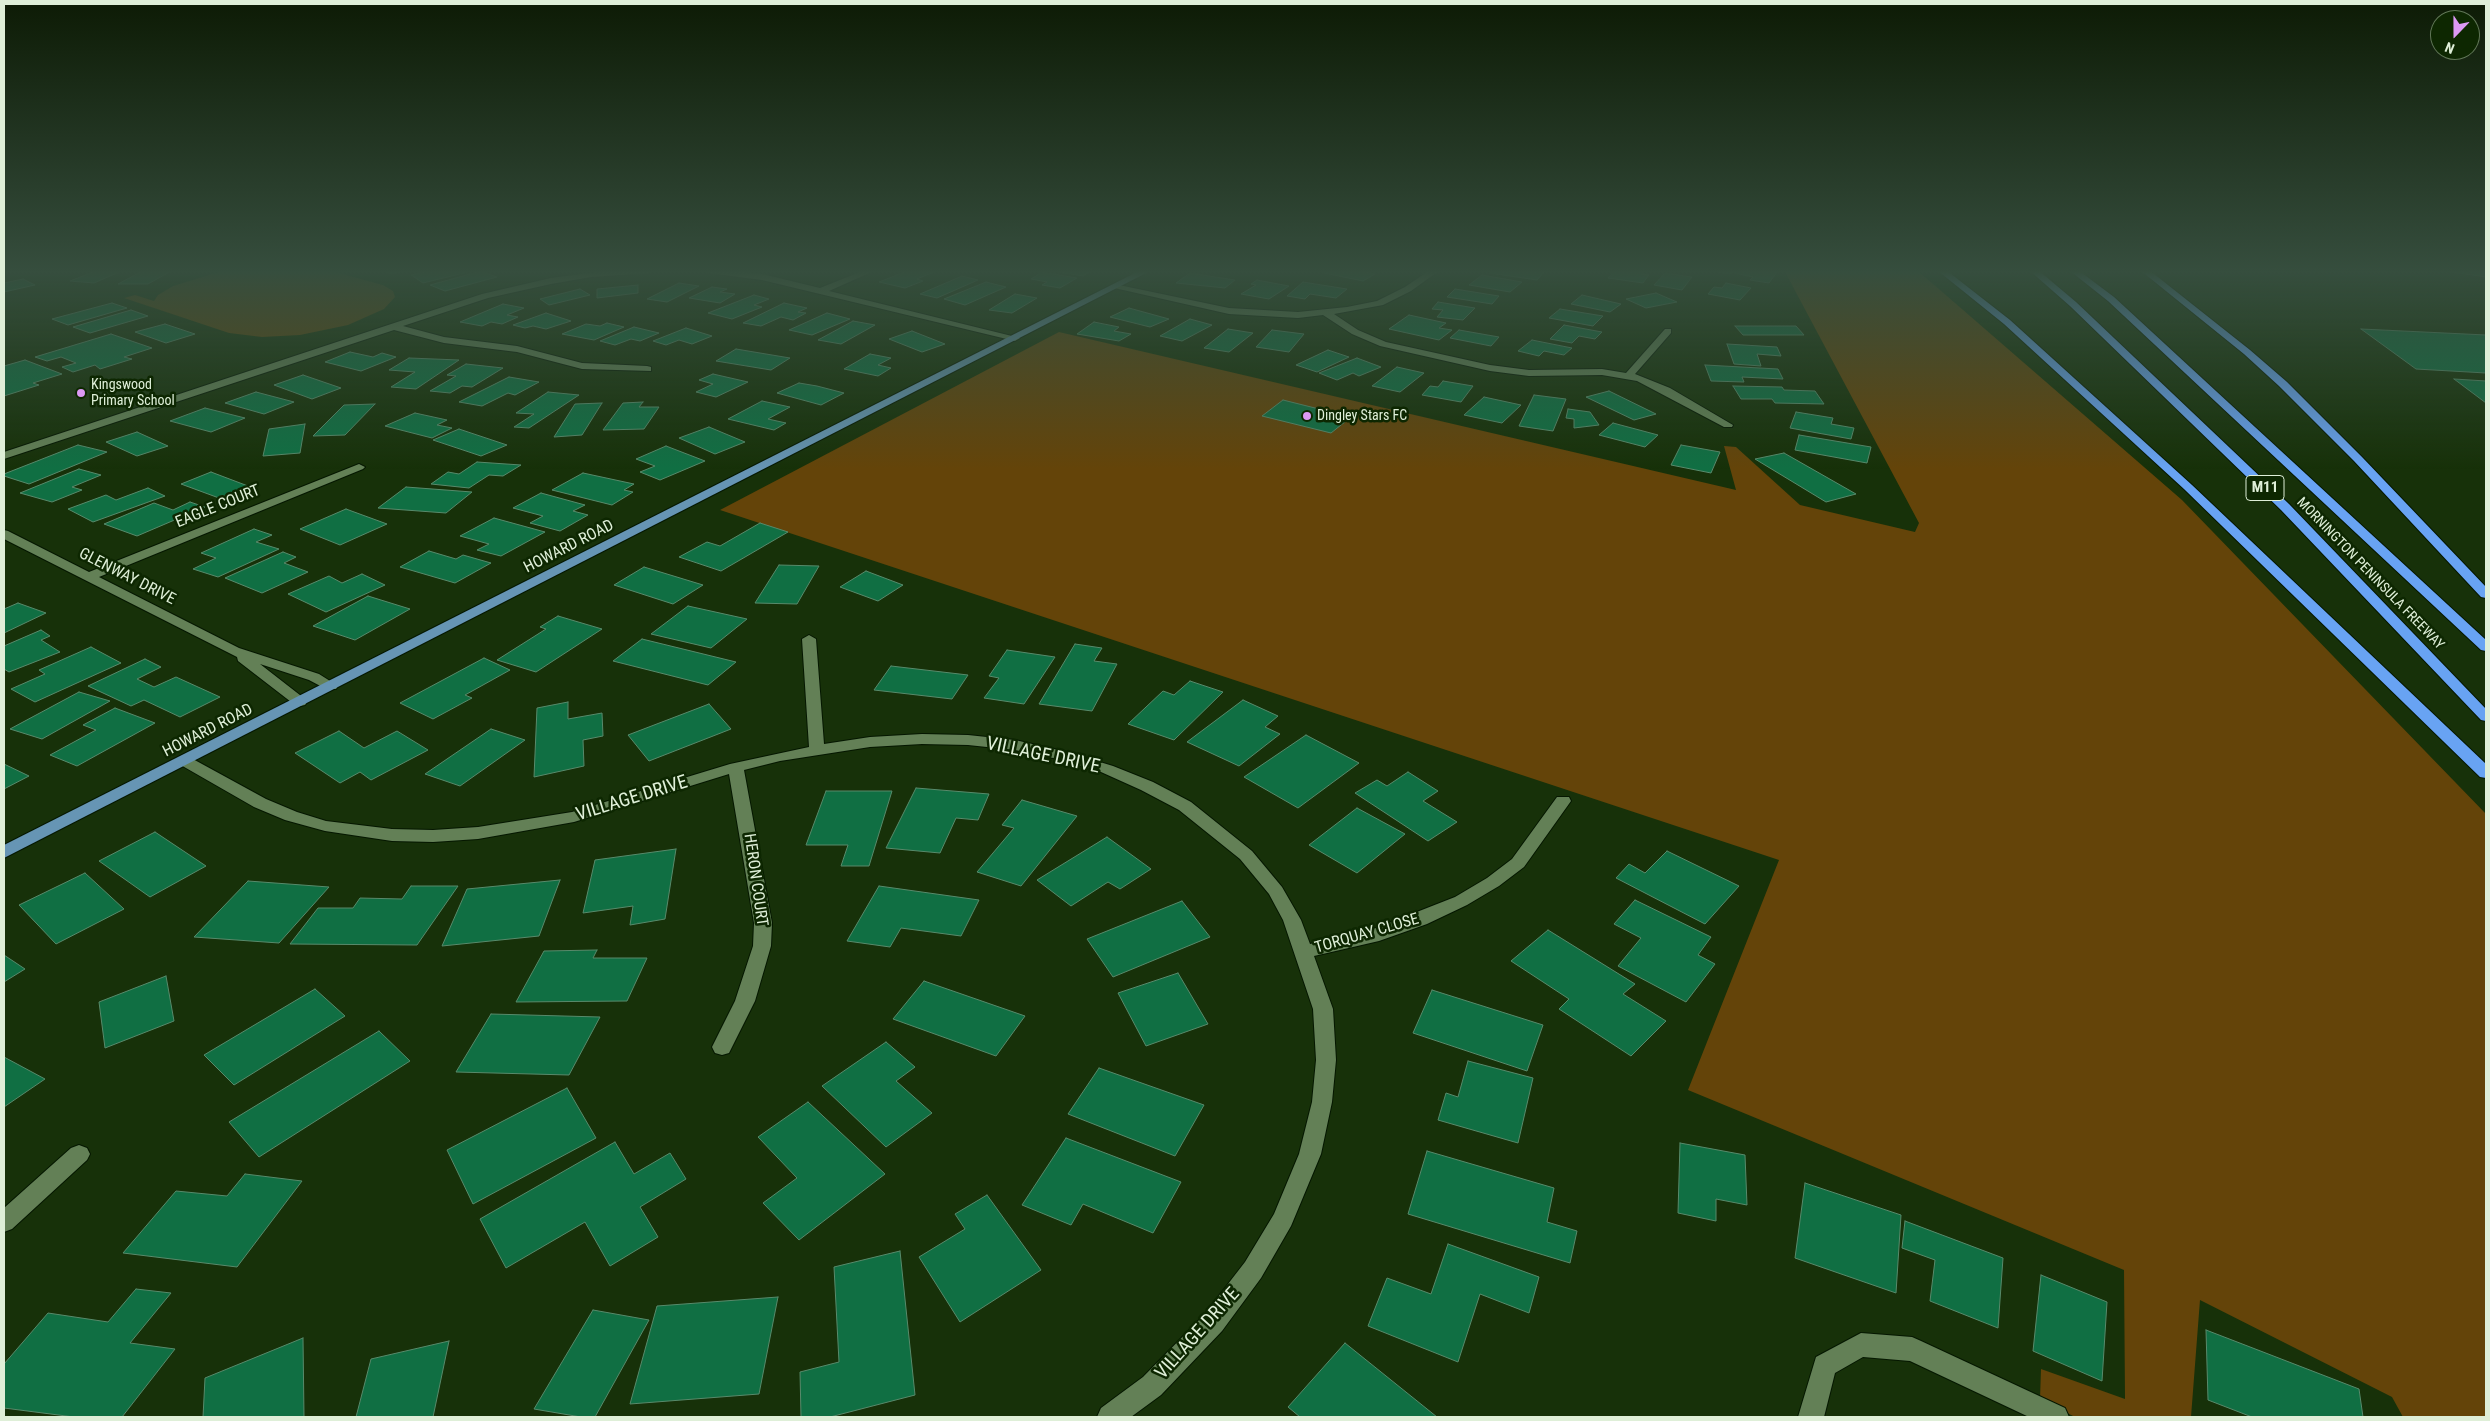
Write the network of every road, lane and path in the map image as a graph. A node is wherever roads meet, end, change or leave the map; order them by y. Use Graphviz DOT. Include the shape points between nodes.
graph roads {
  1 [pos="360,336"];
  2 [pos="430,336"];
  3 [pos="1008,336"];
  4 [pos="1018,336"];
  5 [pos="1365,336"];
  6 [pos="1663,336"];
  7 [pos="2022,336"];
  8 [pos="2107,336"];
  9 [pos="2150,336"];
  10 [pos="2227,336"];
  11 [pos="1015,338"];
  12 [pos="647,369"];
  13 [pos="1629,375"];
  14 [pos="1728,425"];
  15 [pos="4,456"];
  16 [pos="360,467"];
  17 [pos="4,534"];
  18 [pos="88,577"];
  19 [pos="2486,594"];
  20 [pos="809,639"];
  21 [pos="2486,647"];
  22 [pos="234,650"];
  23 [pos="331,686"];
  24 [pos="300,702"];
  25 [pos="2486,716"];
  26 [pos="816,748"];
  27 [pos="185,761"];
  28 [pos="736,767"];
  29 [pos="2486,773"];
  30 [pos="1563,801"];
  31 [pos="4,852"];
  32 [pos="1304,952"];
  33 [pos="722,1047"];
  34 [pos="79,1154"];
  35 [pos="4,1222"];
  36 [pos="1110,1417"];
  37 [pos="1811,1417"];
  38 [pos="2056,1417"];
  1 -- 15 [label="street"];
  2 -- 12 [label="street" via="517,349 582,366"];
  3 -- 11 [label="street"];
  4 -- 11 [label="main road, HOWARD ROAD"];
  5 -- 13 [label="street" via="1383,344 1490,368 1529,373"];
  6 -- 13 [label="street"];
  7 -- 29 [label="highway" via="2188,487"];
  8 -- 25 [label="highway, MORNINGTON PENINSULA FREEWAY / M11" via="2285,507"];
  9 -- 21 [label="highway, MORNINGTON PENINSULA FREEWAY / M11"];
  10 -- 19 [label="highway" via="2283,384"];
  11 -- 23 [label="main road, HOWARD ROAD"];
  13 -- 14 [label="street" via="1653,383"];
  16 -- 18 [label="street, EAGLE COURT"];
  17 -- 18 [label="street, GLENWAY DRIVE"];
  18 -- 22 [label="street, GLENWAY DRIVE"];
  20 -- 26 [label="street"];
  22 -- 23 [label="street, GLENWAY DRIVE" via="314,677"];
  22 -- 24 [label="street, GLENWAY DRIVE"];
  23 -- 24 [label="main road, HOWARD ROAD"];
  24 -- 27 [label="main road, HOWARD ROAD"];
  26 -- 28 [label="street, VILLAGE DRIVE"];
  26 -- 32 [label="street, VILLAGE DRIVE" via="922,739 1006,744 1061,755 1107,769 1185,806 1246,856 1276,891"];
  27 -- 28 [label="street, VILLAGE DRIVE" via="260,803 291,816 357,832 433,836 478,833 574,817"];
  27 -- 31 [label="main road, HOWARD ROAD"];
  28 -- 33 [label="street, HERON COURT" via="763,923 762,946 745,1001"];
  30 -- 32 [label="street, TORQUAY CLOSE" via="1518,863 1461,901 1379,934"];
  32 -- 36 [label="street, VILLAGE DRIVE" via="1323,1009 1326,1060 1322,1102 1310,1154 1283,1219 1253,1270 1213,1323 1152,1386"];
  34 -- 35 [label="street"];
  37 -- 38 [label="street" via="1825,1365 1861,1345 1912,1349"];
}
